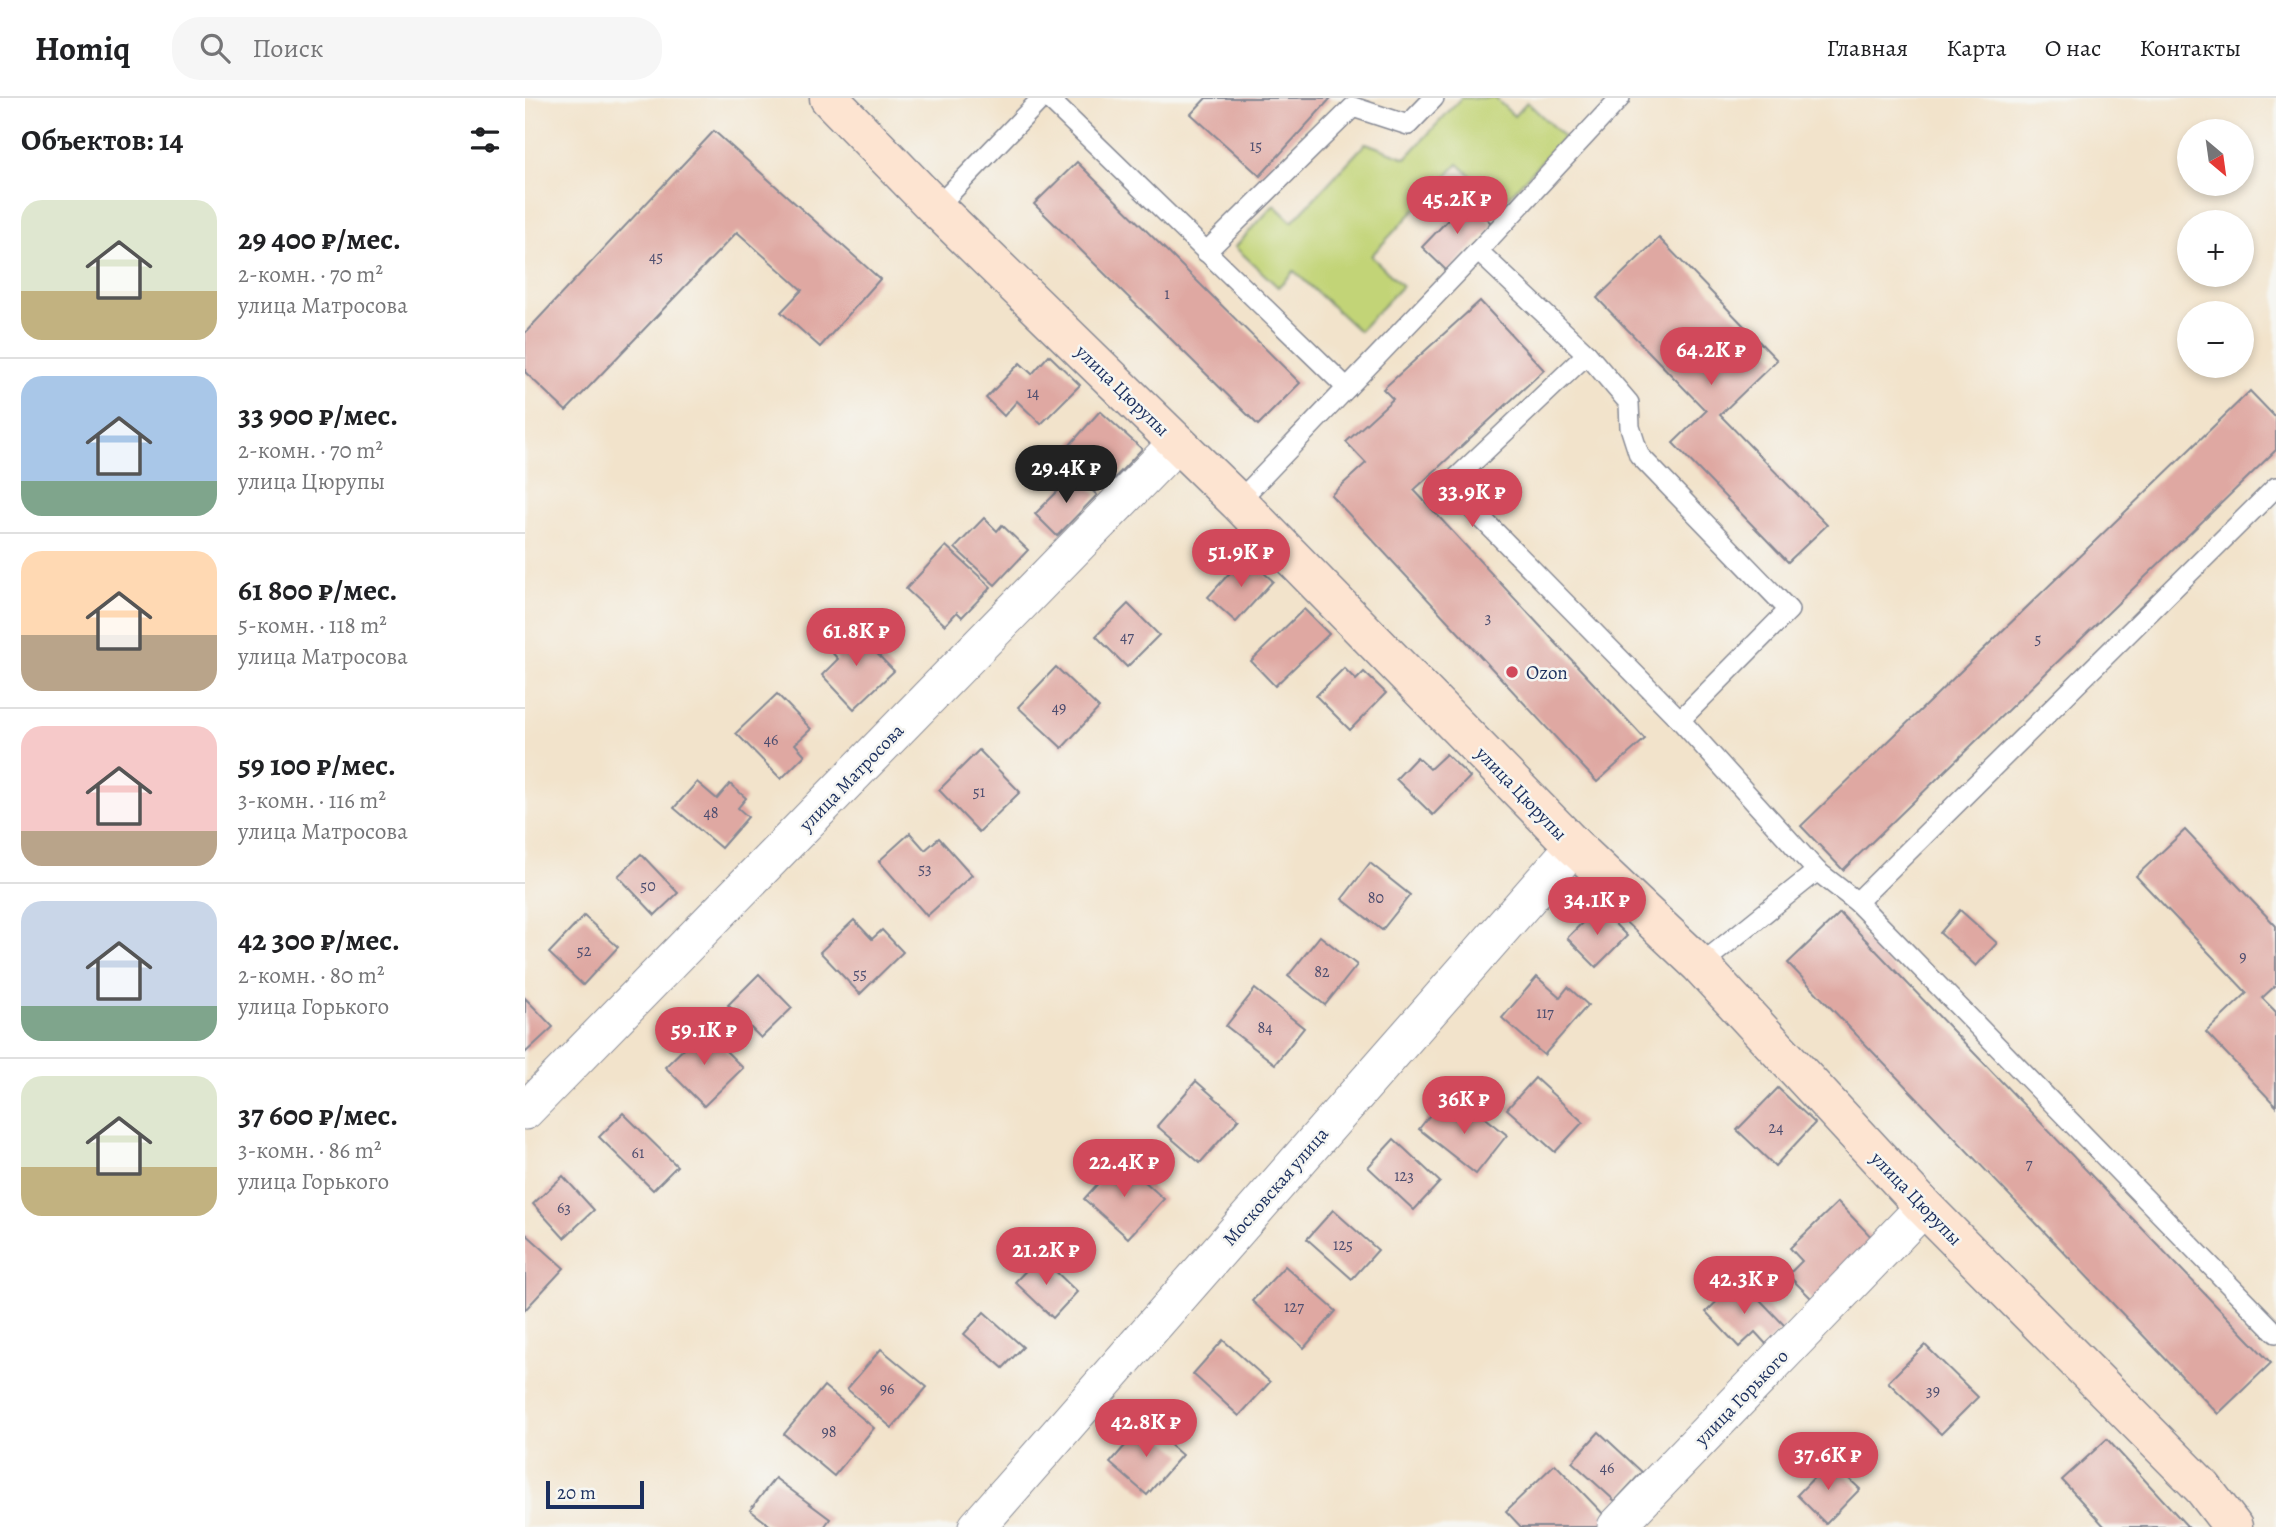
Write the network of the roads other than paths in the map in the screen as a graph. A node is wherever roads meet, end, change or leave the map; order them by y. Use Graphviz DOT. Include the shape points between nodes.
graph roads {
  1 [pos="829,98"];
  2 [pos="1042,98"];
  3 [pos="1048,98"];
  4 [pos="1434,98"];
  5 [pos="1620,98"];
  6 [pos="936,208"];
  7 [pos="1206,251"];
  8 [pos="1478,251"];
  9 [pos="1587,354"];
  10 [pos="1347,388"];
  11 [pos="1177,443"];
  12 [pos="2276,487"];
  13 [pos="1238,502"];
  14 [pos="1680,720"];
  15 [pos="1574,846"];
  16 [pos="1817,871"];
  17 [pos="1857,902"];
  18 [pos="1700,965"];
  19 [pos="525,1111"];
  20 [pos="1924,1207"];
  21 [pos="2276,1332"];
  22 [pos="977,1527"];
  23 [pos="1616,1527"];
  24 [pos="2233,1527"];
  1 -- 6 [label="street, улица Цюрупы"];
  2 -- 6 [label="lane"];
  3 -- 7 [label="lane"];
  4 -- 7 [label="lane" via="1408,125 1353,107"];
  5 -- 8 [label="lane"];
  6 -- 11 [label="street, улица Цюрупы"];
  7 -- 10 [label="lane"];
  8 -- 9 [label="lane"];
  8 -- 10 [label="lane"];
  9 -- 14 [label="lane" via="1629,403 1630,427 1639,454 1789,610"];
  9 -- 14 [label="lane" via="1449,485"];
  10 -- 13 [label="lane"];
  11 -- 13 [label="street, улица Цюрупы"];
  11 -- 19 [label="street, улица Матросова"];
  12 -- 17 [label="lane"];
  13 -- 15 [label="street, улица Цюрупы"];
  14 -- 16 [label="lane"];
  15 -- 18 [label="street, улица Цюрупы"];
  15 -- 22 [label="street, Московская улица"];
  16 -- 17 [label="lane"];
  16 -- 18 [label="lane"];
  17 -- 21 [label="lane"];
  18 -- 20 [label="street, улица Цюрупы"];
  20 -- 23 [label="street, улица Горького"];
  20 -- 24 [label="street, улица Цюрупы" via="2203,1488"];
}
